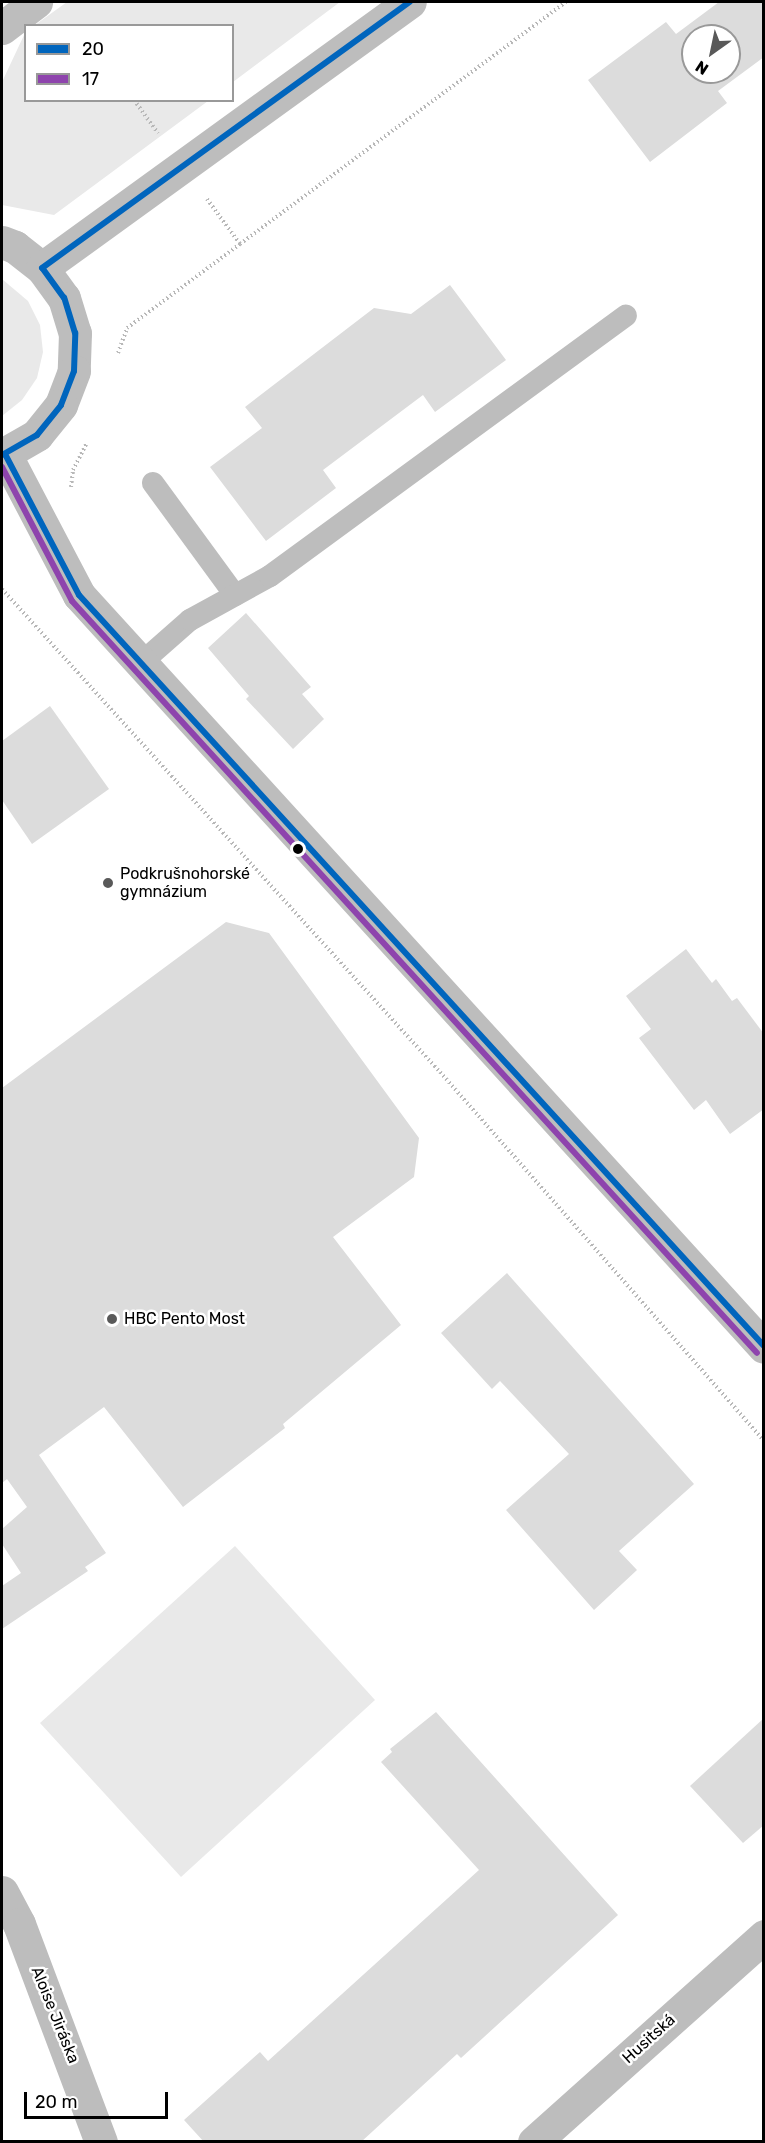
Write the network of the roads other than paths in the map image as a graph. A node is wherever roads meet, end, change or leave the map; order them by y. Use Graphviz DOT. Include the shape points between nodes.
graph roads {
  1 [pos="36,2"];
  2 [pos="410,2"];
  3 [pos="2,28"];
  4 [pos="2,242"];
  5 [pos="42,268"];
  6 [pos="626,315"];
  7 [pos="3,454"];
  8 [pos="153,483"];
  9 [pos="235,596"];
  10 [pos="141,663"];
  11 [pos="759,1334"];
  12 [pos="2,1892"];
  13 [pos="10,1928"];
  14 [pos="764,1936"];
  15 [pos="101,2142"];
  16 [pos="534,2142"];
  1 -- 3 [label="street"];
  2 -- 5 [label="street"];
  4 -- 5 [label="street"];
  5 -- 7 [label="street" via="64,298 75,333 74,371 61,405 43,427"];
  6 -- 9 [label="lane" via="270,576"];
  7 -- 10 [label="street" via="79,595"];
  8 -- 9 [label="lane"];
  9 -- 10 [label="lane" via="190,620"];
  10 -- 11 [label="street"];
  12 -- 13 [label="street, Aloise Jiráska"];
  13 -- 15 [label="street, Aloise Jiráska"];
  14 -- 16 [label="street, Husitská"];
}
